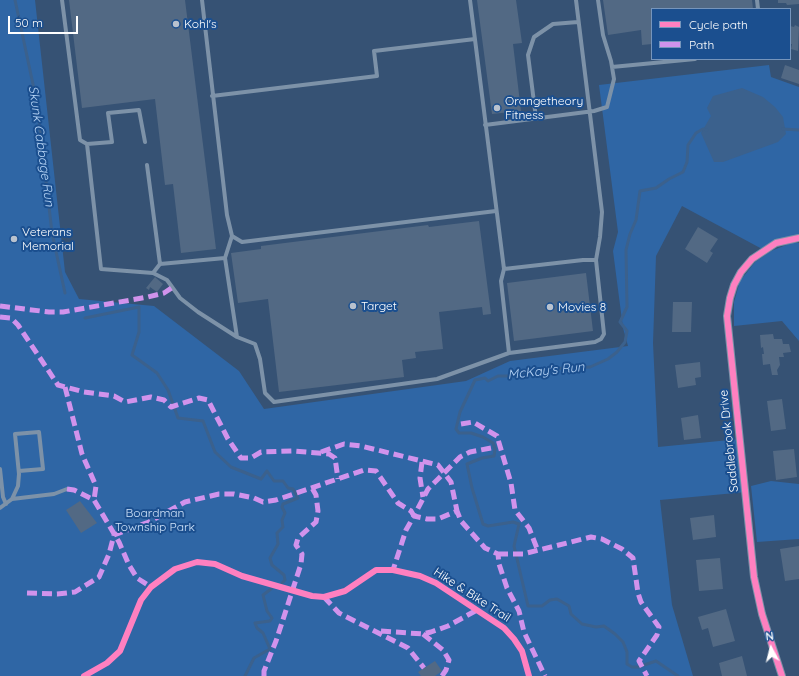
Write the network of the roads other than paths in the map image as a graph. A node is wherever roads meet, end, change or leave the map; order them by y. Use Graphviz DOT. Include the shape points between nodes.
graph roads {
  1 [pos="62,0"];
  2 [pos="202,0"];
  3 [pos="470,0"];
  4 [pos="576,0"];
  5 [pos="598,0"];
  6 [pos="578,22"];
  7 [pos="475,39"];
  8 [pos="686,60"];
  9 [pos="612,68"];
  10 [pos="212,96"];
  11 [pos="590,112"];
  12 [pos="536,118"];
  13 [pos="485,124"];
  14 [pos="145,142"];
  15 [pos="87,144"];
  16 [pos="147,165"];
  17 [pos="496,211"];
  18 [pos="232,236"];
  19 [pos="799,238"];
  20 [pos="225,258"];
  21 [pos="596,260"];
  22 [pos="160,264"];
  23 [pos="504,268"];
  24 [pos="153,273"];
  25 [pos="237,337"];
  26 [pos="509,353"];
  27 [pos="0,469"];
  28 [pos="19,471"];
  29 [pos="67,489"];
  30 [pos="12,499"];
  31 [pos="6,504"];
  32 [pos="0,508"];
  33 [pos="782,676"];
  1 -- 15 [label="lane" via="80,140"];
  2 -- 10 [label="lane"];
  3 -- 7 [label="lane"];
  4 -- 6 [label="lane"];
  5 -- 9 [label="lane" via="602,35"];
  6 -- 11 [label="lane"];
  6 -- 12 [label="lane" via="552,24 534,37 528,55"];
  7 -- 10 [label="lane" via="374,51 377,76"];
  7 -- 13 [label="lane"];
  8 -- 9 [label="lane"];
  9 -- 11 [label="lane" via="614,78 607,107"];
  10 -- 18 [label="lane"];
  11 -- 12 [label="lane"];
  11 -- 21 [label="lane" via="602,212"];
  12 -- 13 [label="lane"];
  13 -- 17 [label="lane"];
  14 -- 15 [label="lane" via="139,110 108,113 112,142"];
  15 -- 24 [label="lane" via="101,269"];
  16 -- 22 [label="lane"];
  17 -- 18 [label="lane" via="242,242"];
  17 -- 23 [label="lane"];
  18 -- 20 [label="lane"];
  19 -- 33 [label="street, Saddlebrook Drive" via="776,243 752,259 734,285 727,316 754,577 762,614"];
  20 -- 22 [label="lane"];
  20 -- 25 [label="lane"];
  21 -- 23 [label="lane"];
  21 -- 26 [label="lane" via="604,334 601,339 595,342"];
  22 -- 24 [label="lane"];
  23 -- 26 [label="lane" via="500,281"];
  24 -- 25 [label="lane" via="167,280 180,298"];
  25 -- 26 [label="lane" via="255,344 265,393 274,402 437,379"];
  27 -- 31 [label="lane"];
  28 -- 28 [label="lane" via="43,469 39,432 15,434"];
  28 -- 30 [label="lane" via="18,486"];
  29 -- 30 [label="lane" via="54,494"];
  30 -- 31 [label="lane"];
  31 -- 32 [label="lane"];
}
